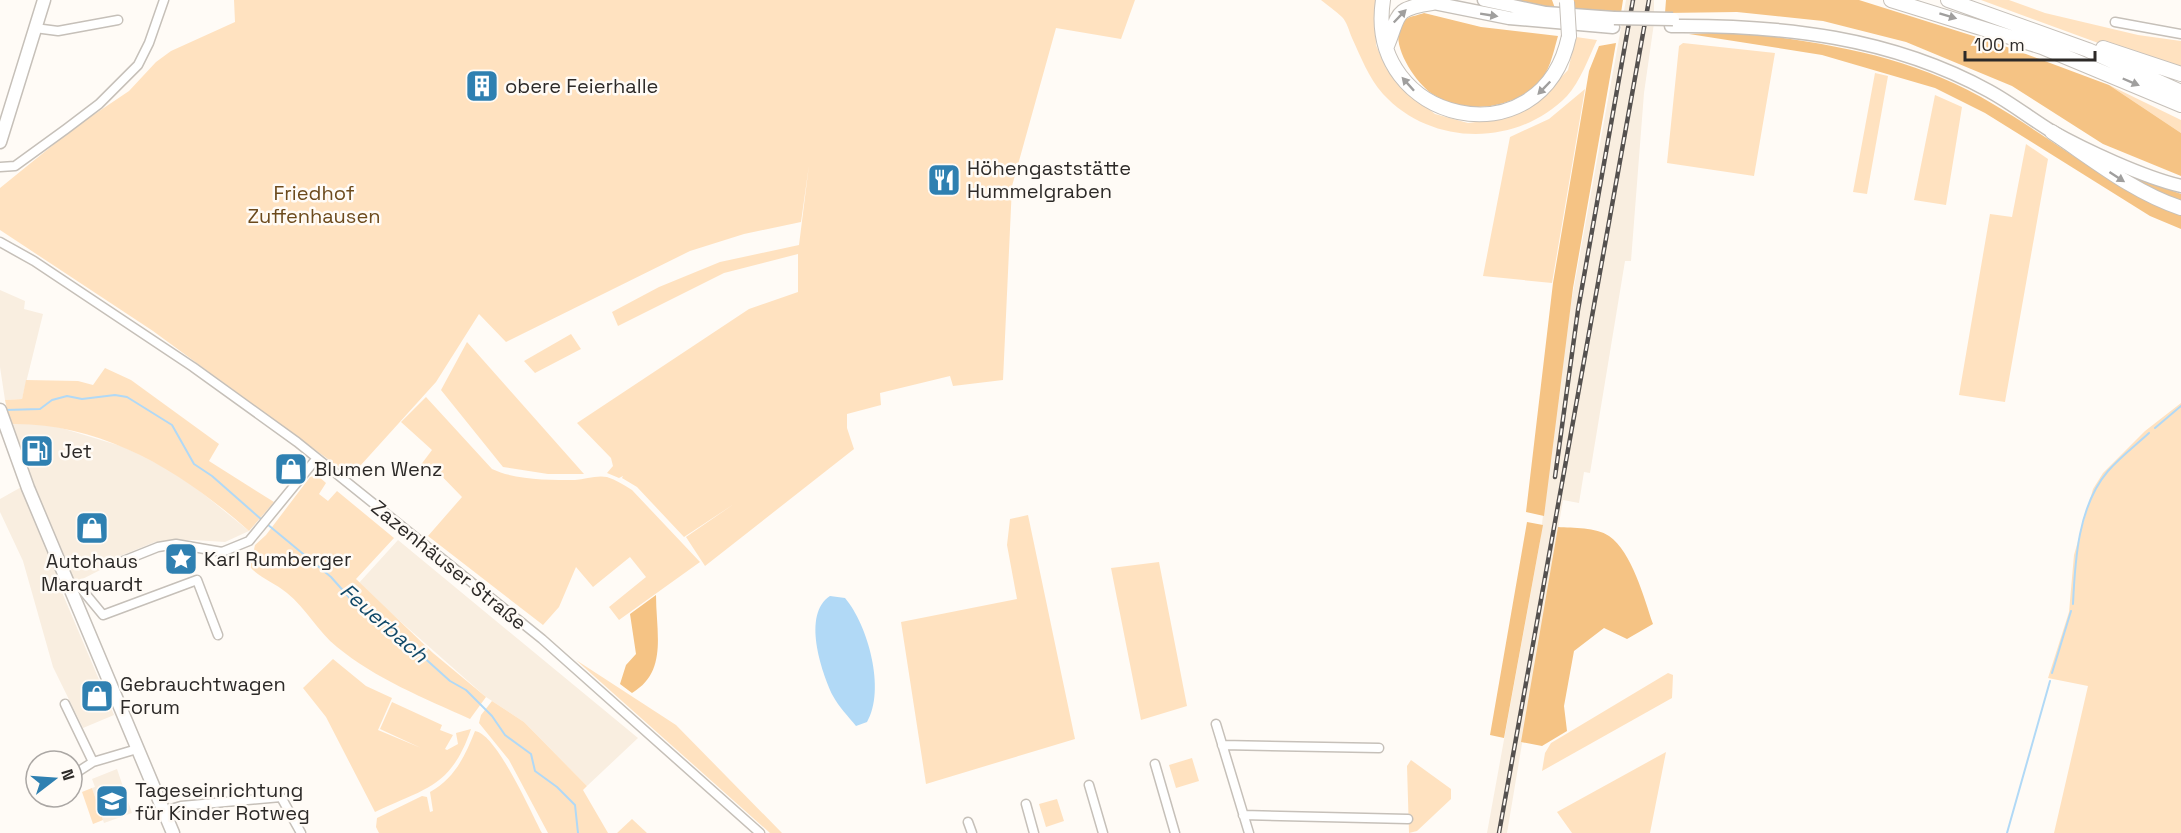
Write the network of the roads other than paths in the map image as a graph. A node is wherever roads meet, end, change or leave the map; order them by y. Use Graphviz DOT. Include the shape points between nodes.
graph roads {
  1 [pos="44,0"];
  2 [pos="164,0"];
  3 [pos="1383,0"];
  4 [pos="1484,0"];
  5 [pos="1892,0"];
  6 [pos="1948,0"];
  7 [pos="1426,1"];
  8 [pos="1566,1"];
  9 [pos="118,20"];
  10 [pos="1613,22"];
  11 [pos="2115,22"];
  12 [pos="1672,23"];
  13 [pos="35,28"];
  14 [pos="2043,33"];
  15 [pos="2181,34"];
  16 [pos="1386,48"];
  17 [pos="2181,74"];
  18 [pos="2181,92"];
  19 [pos="2181,105"];
  20 [pos="2052,132"];
  21 [pos="0,142"];
  22 [pos="2112,159"];
  23 [pos="0,167"];
  24 [pos="2181,186"];
  25 [pos="2181,208"];
  26 [pos="0,242"];
  27 [pos="2,415"];
  28 [pos="317,458"];
  29 [pos="123,561"];
  30 [pos="70,587"];
  31 [pos="218,635"];
  32 [pos="64,705"];
  33 [pos="1216,724"];
  34 [pos="1222,745"];
  35 [pos="1379,748"];
  36 [pos="137,749"];
  37 [pos="93,762"];
  38 [pos="1155,764"];
  39 [pos="84,768"];
  40 [pos="1089,785"];
  41 [pos="1026,804"];
  42 [pos="164,811"];
  43 [pos="1243,815"];
  44 [pos="1408,819"];
  45 [pos="968,822"];
  46 [pos="173,833"];
  47 [pos="301,833"];
  48 [pos="760,833"];
  49 [pos="972,833"];
  50 [pos="1034,833"];
  51 [pos="1103,833"];
  52 [pos="1175,833"];
  53 [pos="1249,833"];
  1 -- 13 [label="main road"];
  2 -- 23 [label="street" via="138,65 99,104 66,129 15,166"];
  3 -- 16 [label="highway"];
  4 -- 10 [label="main road"];
  5 -- 19 [label="highway, one-way" via="2042,47"];
  6 -- 14 [label="highway"];
  7 -- 10 [label="main road, one-way" via="1530,21"];
  16 -- 7 [label="highway, one-way" via="1400,14"];
  8 -- 16 [label="highway, one-way, bridge" via="1569,36 1565,54 1549,83 1520,105 1487,115 1452,112 1426,100 1405,82"];
  9 -- 13 [label="street" via="57,32"];
  10 -- 12 [label="main road"];
  11 -- 15 [label="street"];
  12 -- 20 [label="main road" via="1774,28 1882,48 1964,79"];
  12 -- 22 [label="main road" via="1736,18 1867,37 1960,71"];
  13 -- 21 [label="main road"];
  14 -- 17 [label="highway" via="2061,32"];
  14 -- 18 [label="highway"];
  20 -- 22 [label="main road"];
  20 -- 25 [label="highway, one-way" via="2118,178"];
  22 -- 24 [label="main road"];
  26 -- 28 [label="street, Zazenhäuser Straße" via="193,367"];
  27 -- 30 [label="main road"];
  28 -- 29 [label="street" via="249,541 222,552 176,544"];
  28 -- 48 [label="street, Zazenhäuser Straße" via="542,639"];
  30 -- 31 [label="street" via="80,586 103,615 197,580"];
  30 -- 36 [label="main road"];
  32 -- 37 [label="street"];
  33 -- 34 [label="street"];
  34 -- 35 [label="street"];
  34 -- 43 [label="street"];
  36 -- 37 [label="street"];
  36 -- 42 [label="main road"];
  37 -- 39 [label="street"];
  38 -- 52 [label="street"];
  40 -- 51 [label="street"];
  41 -- 50 [label="street"];
  42 -- 46 [label="main road"];
  42 -- 47 [label="street" via="281,797"];
  43 -- 44 [label="street"];
  43 -- 53 [label="street"];
  45 -- 49 [label="street"];
}
